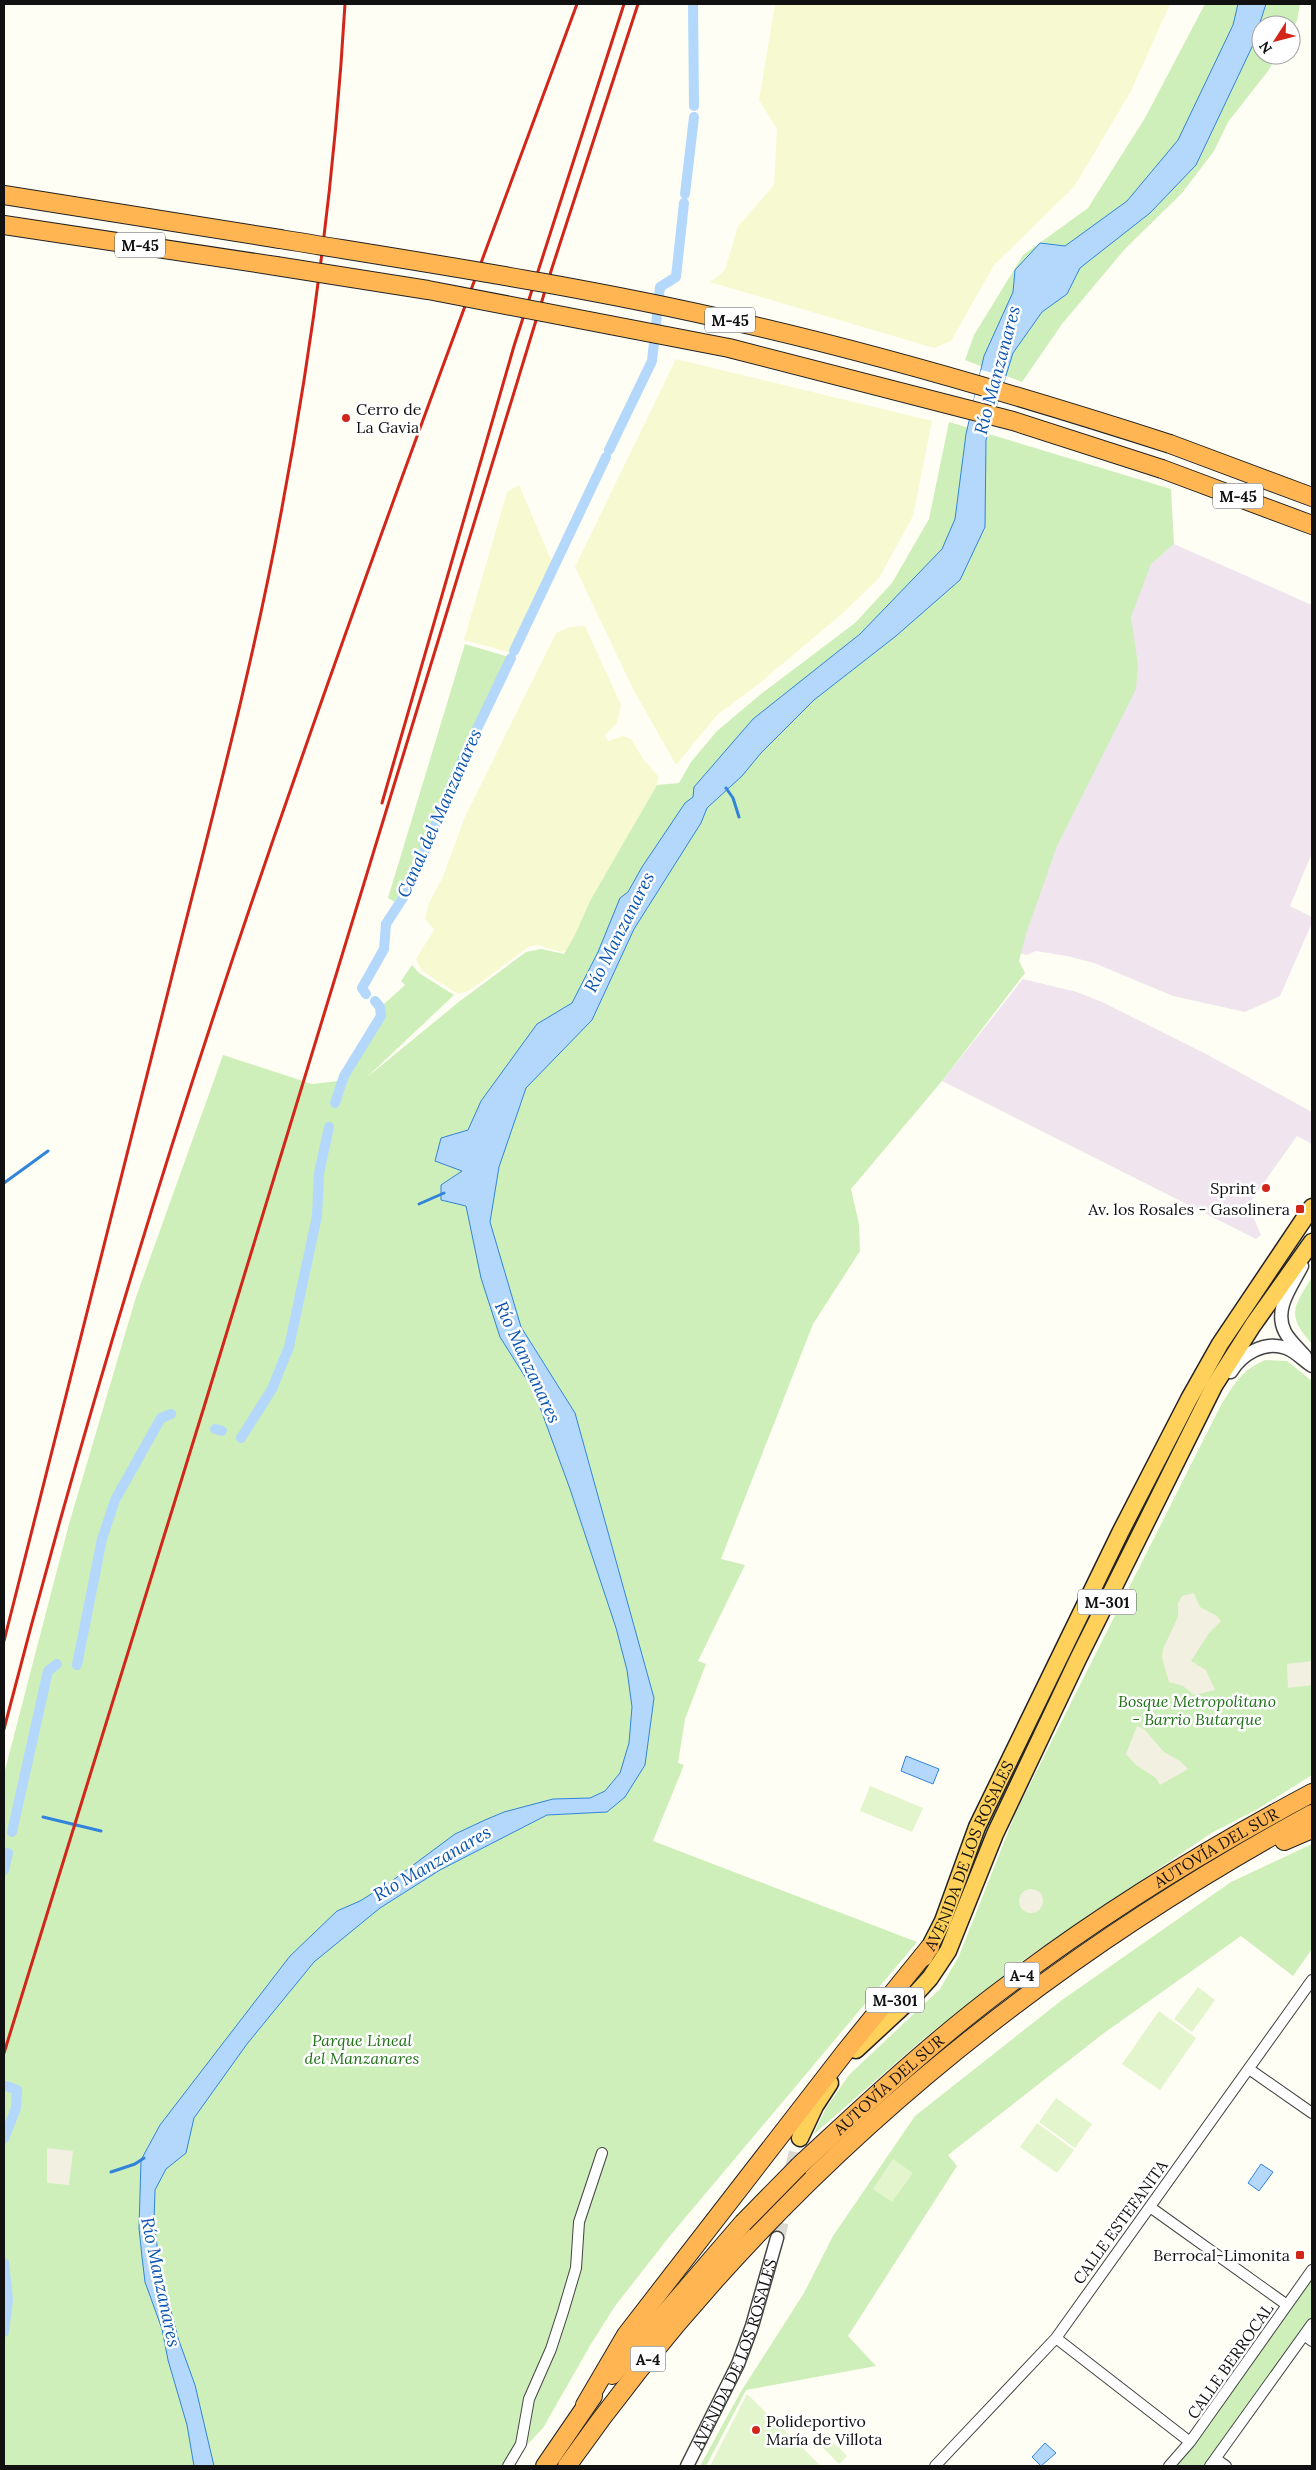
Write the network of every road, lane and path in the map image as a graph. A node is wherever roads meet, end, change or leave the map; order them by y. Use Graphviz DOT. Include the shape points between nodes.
graph roads {
  1 [pos="4,195"];
  2 [pos="4,225"];
  3 [pos="1312,496"];
  4 [pos="1312,525"];
  5 [pos="1312,1207"];
  6 [pos="1312,1242"];
  7 [pos="1312,1249"];
  8 [pos="1312,1365"];
  9 [pos="1173,1468"];
  10 [pos="1312,1792"];
  11 [pos="1312,1814"];
  12 [pos="1312,1829"];
  13 [pos="1156,1904"];
  14 [pos="930,1947"];
  15 [pos="1312,1980"];
  16 [pos="856,2050"];
  17 [pos="1249,2069"];
  18 [pos="1312,2113"];
  19 [pos="800,2138"];
  20 [pos="602,2153"];
  21 [pos="1150,2207"];
  22 [pos="777,2238"];
  23 [pos="1312,2270"];
  24 [pos="1287,2305"];
  25 [pos="1312,2324"];
  26 [pos="1056,2338"];
  27 [pos="1308,2338"];
  28 [pos="585,2405"];
  29 [pos="1190,2442"];
  30 [pos="942,2458"];
  31 [pos="1213,2462"];
  32 [pos="508,2466"];
  33 [pos="545,2466"];
  34 [pos="567,2466"];
  35 [pos="687,2466"];
  36 [pos="935,2466"];
  37 [pos="950,2466"];
  38 [pos="1169,2466"];
  39 [pos="1226,2466"];
  1 -- 3 [label="highway, M-45, bridge" via="588,292 736,321 1024,397 1170,444"];
  2 -- 4 [label="highway, M-45, bridge" via="428,290 729,348 1013,421 1162,469"];
  5 -- 14 [label="highway, AVENIDA DE LOS ROSALES / M-301" via="1220,1344 1189,1398 977,1827 943,1921"];
  6 -- 9 [label="highway, M-301" via="1214,1386"];
  7 -- 8 [label="street" via="1284,1300 1281,1316 1285,1332"];
  8 -- 9 [label="street" via="1285,1347 1253,1350 1237,1363"];
  9 -- 16 [label="highway, AVENIDA DE LOS ROSALES / M-301" via="994,1834 948,1951 910,2000"];
  10 -- 28 [label="highway, AUTOVÍA DEL SUR / A-4, bridge" via="1169,1874 1008,1984 896,2075 743,2223"];
  11 -- 13 [label="highway, AUTOVÍA DEL SUR / A-4"];
  12 -- 13 [label="highway" via="1198,1888"];
  13 -- 34 [label="highway, AUTOVÍA DEL SUR / A-4" via="1088,1950 938,2063 808,2181 674,2328"];
  14 -- 16 [label="highway, AVENIDA DE LOS ROSALES / M-301" via="914,1976"];
  14 -- 28 [label="highway" via="626,2335"];
  15 -- 17 [label="street, CALLE ESTEFANITA"];
  16 -- 19 [label="highway, AVENIDA DE LOS ROSALES / M-301" via="827,2087"];
  17 -- 18 [label="street"];
  17 -- 21 [label="street, CALLE ESTEFANITA"];
  20 -- 32 [label="street" via="579,2222 576,2268 563,2312 529,2399 521,2444"];
  21 -- 24 [label="street"];
  21 -- 26 [label="street, CALLE ESTEFANITA"];
  22 -- 35 [label="street, AVENIDA DE LOS ROSALES" via="738,2364"];
  23 -- 24 [label="street, CALLE BERROCAL"];
  24 -- 29 [label="street, CALLE BERROCAL"];
  25 -- 27 [label="street"];
  26 -- 29 [label="street"];
  26 -- 30 [label="street, CALLE ESTEFANITA"];
  27 -- 31 [label="street"];
  28 -- 33 [label="highway, AUTOVÍA DEL SUR / A-4"];
  29 -- 38 [label="street, CALLE BERROCAL"];
  30 -- 36 [label="street, CALLE ESTEFANITA"];
  30 -- 37 [label="street"];
  31 -- 39 [label="street"];
}
